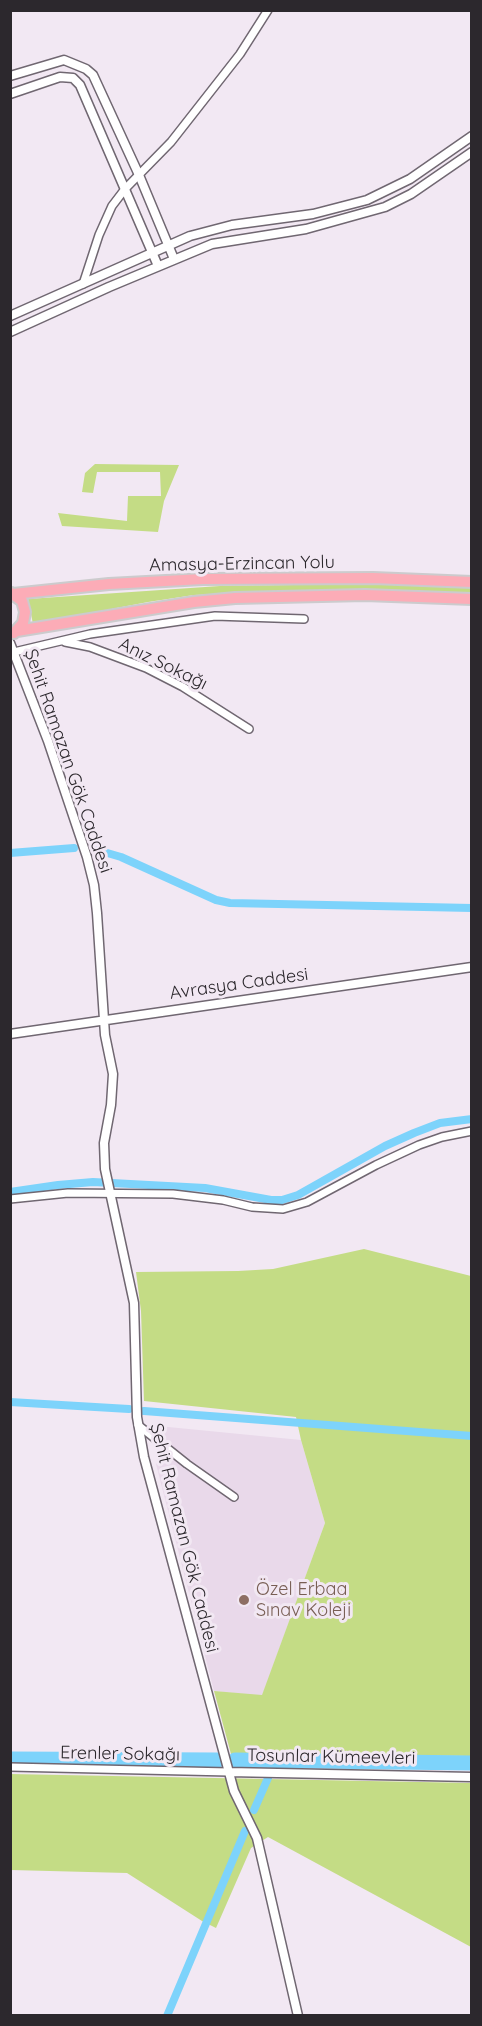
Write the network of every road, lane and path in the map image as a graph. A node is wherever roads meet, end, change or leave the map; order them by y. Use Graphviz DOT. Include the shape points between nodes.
graph roads {
  1 [pos="268,10"];
  2 [pos="10,76"];
  3 [pos="10,94"];
  4 [pos="471,136"];
  5 [pos="471,152"];
  6 [pos="139,175"];
  7 [pos="125,189"];
  8 [pos="168,246"];
  9 [pos="152,253"];
  10 [pos="174,259"];
  11 [pos="158,266"];
  12 [pos="83,284"];
  13 [pos="10,316"];
  14 [pos="10,332"];
  15 [pos="471,582"];
  16 [pos="11,591"];
  17 [pos="471,599"];
  18 [pos="304,619"];
  19 [pos="14,633"];
  20 [pos="58,642"];
  21 [pos="12,648"];
  22 [pos="249,729"];
  23 [pos="471,967"];
  24 [pos="104,1020"];
  25 [pos="10,1034"];
  26 [pos="471,1131"];
  27 [pos="109,1192"];
  28 [pos="10,1199"];
  29 [pos="138,1425"];
  30 [pos="234,1497"];
  31 [pos="10,1767"];
  32 [pos="229,1772"];
  33 [pos="471,1777"];
  34 [pos="298,2016"];
  1 -- 6 [label="street" via="240,54"];
  2 -- 6 [label="street" via="64,60 86,69 100,87"];
  3 -- 7 [label="street" via="60,77 73,78 80,85"];
  4 -- 8 [label="street" via="410,179 367,200 313,214 212,230"];
  5 -- 10 [label="street" via="411,194 385,207 306,229 212,244"];
  6 -- 7 [label="street"];
  6 -- 8 [label="street"];
  7 -- 9 [label="street"];
  7 -- 12 [label="street" via="106,217"];
  8 -- 9 [label="street"];
  8 -- 10 [label="street"];
  9 -- 11 [label="street"];
  9 -- 12 [label="street"];
  10 -- 11 [label="street"];
  11 -- 14 [label="street"];
  12 -- 13 [label="street"];
  15 -- 16 [label="highway, Amasya-Erzincan Yolu" via="203,579"];
  16 -- 19 [label="highway" via="22,601 26,612"];
  17 -- 19 [label="highway, Amasya-Erzincan Yolu" via="365,595 235,598"];
  18 -- 20 [label="street" via="215,616"];
  20 -- 21 [label="street"];
  20 -- 22 [label="street, Anız Sokağı" via="90,647 146,668"];
  21 -- 24 [label="street, Şehit Ramazan Gök Caddesi" via="90,867"];
  23 -- 24 [label="street, Avrasya Caddesi"];
  24 -- 25 [label="street, Avrasya Caddesi"];
  24 -- 27 [label="street, Şehit Ramazan Gök Caddesi" via="113,1074 104,1143"];
  26 -- 27 [label="street" via="419,1145 307,1202 283,1209 173,1194"];
  27 -- 28 [label="street"];
  27 -- 29 [label="street, Şehit Ramazan Gök Caddesi" via="134,1303"];
  29 -- 30 [label="street"];
  29 -- 32 [label="street, Şehit Ramazan Gök Caddesi"];
  31 -- 32 [label="street, Erenler Sokağı"];
  32 -- 33 [label="street, Tosunlar Kümeevleri"];
  32 -- 34 [label="street, Tosunlar Kümeevleri" via="257,1838"];
}
